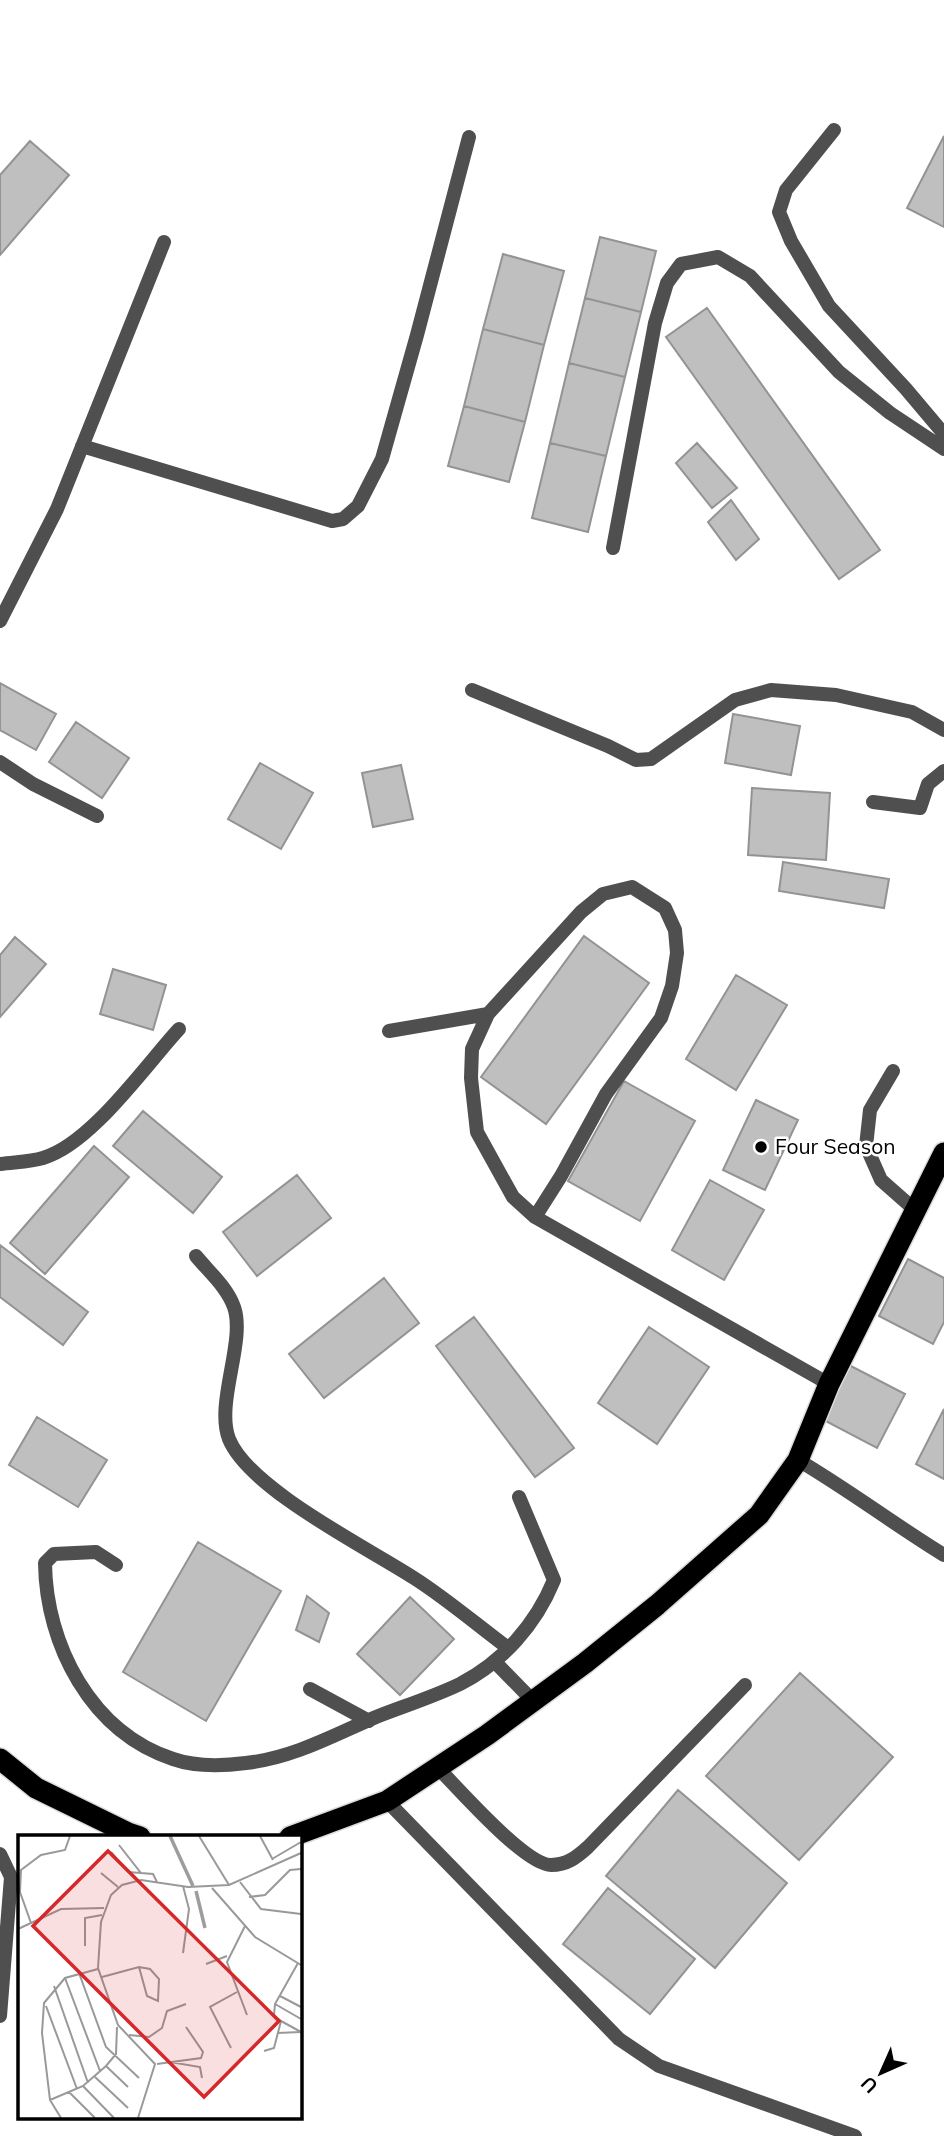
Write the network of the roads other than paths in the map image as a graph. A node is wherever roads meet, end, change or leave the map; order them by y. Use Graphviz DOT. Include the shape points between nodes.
graph roads {
  1 [pos="834,130"];
  2 [pos="469,137"];
  3 [pos="164,242"];
  4 [pos="944,434"];
  5 [pos="82,446"];
  6 [pos="944,449"];
  7 [pos="613,548"];
  8 [pos="0,621"];
  9 [pos="471,690"];
  10 [pos="944,730"];
  11 [pos="0,762"];
  12 [pos="944,771"];
  13 [pos="873,802"];
  14 [pos="97,816"];
  15 [pos="488,1014"];
  16 [pos="179,1029"];
  17 [pos="389,1031"];
  18 [pos="893,1071"];
  19 [pos="944,1153"];
  20 [pos="0,1164"];
  21 [pos="915,1210"];
  22 [pos="535,1217"];
  23 [pos="196,1256"];
  24 [pos="828,1384"];
  25 [pos="799,1460"];
  26 [pos="519,1497"];
  27 [pos="944,1555"];
  28 [pos="116,1565"];
  29 [pos="508,1648"];
  30 [pos="495,1662"];
  31 [pos="745,1685"];
  32 [pos="310,1689"];
  33 [pos="533,1701"];
  34 [pos="369,1721"];
  35 [pos="0,1759"];
  36 [pos="438,1768"];
  37 [pos="387,1801"];
  38 [pos="135,1835"];
  39 [pos="295,1835"];
  40 [pos="0,1854"];
  41 [pos="0,2016"];
  42 [pos="855,2136"];
  1 -- 4 [label="street" via="786,190 779,212 829,306"];
  2 -- 5 [label="street" via="382,459 358,506 343,519 306,514"];
  3 -- 5 [label="street"];
  5 -- 8 [label="street" via="57,509"];
  6 -- 7 [label="street" via="839,372 750,276 718,257 681,264 667,283 655,323"];
  9 -- 10 [label="street" via="636,761 651,759 735,700 772,690 836,695 912,712"];
  11 -- 14 [label="street"];
  12 -- 13 [label="street" via="928,784 920,808"];
  15 -- 17 [label="street"];
  15 -- 22 [label="street" via="472,1049 477,1132 513,1197"];
  15 -- 22 [label="street" via="603,894 632,887 665,908 675,930 677,953 661,1018 606,1094"];
  16 -- 20 [label="street" via="114,1105 71,1143 44,1158"];
  18 -- 21 [label="street" via="870,1110 866,1146 881,1180"];
  19 -- 21 [label="highway"];
  21 -- 24 [label="highway"];
  22 -- 24 [label="street"];
  23 -- 29 [label="street" via="234,1306 237,1322 226,1420 229,1438 244,1461 277,1491 416,1579"];
  24 -- 25 [label="highway"];
  25 -- 27 [label="street"];
  25 -- 33 [label="highway" via="759,1515 711,1560"];
  26 -- 29 [label="street" via="554,1580 545,1603"];
  28 -- 34 [label="street" via="96,1552 54,1554 46,1563 46,1588 58,1641 73,1675 99,1709 132,1739 173,1760 212,1766 300,1751"];
  29 -- 30 [label="street"];
  30 -- 33 [label="street"];
  30 -- 34 [label="street" via="460,1684"];
  31 -- 36 [label="street" via="571,1862 549,1866 526,1854"];
  32 -- 34 [label="street"];
  33 -- 36 [label="highway"];
  35 -- 38 [label="highway" via="36,1788"];
  36 -- 37 [label="highway"];
  37 -- 39 [label="highway"];
  37 -- 42 [label="street" via="612,2031 639,2053 659,2066"];
  40 -- 41 [label="street" via="10,1877"];
}
